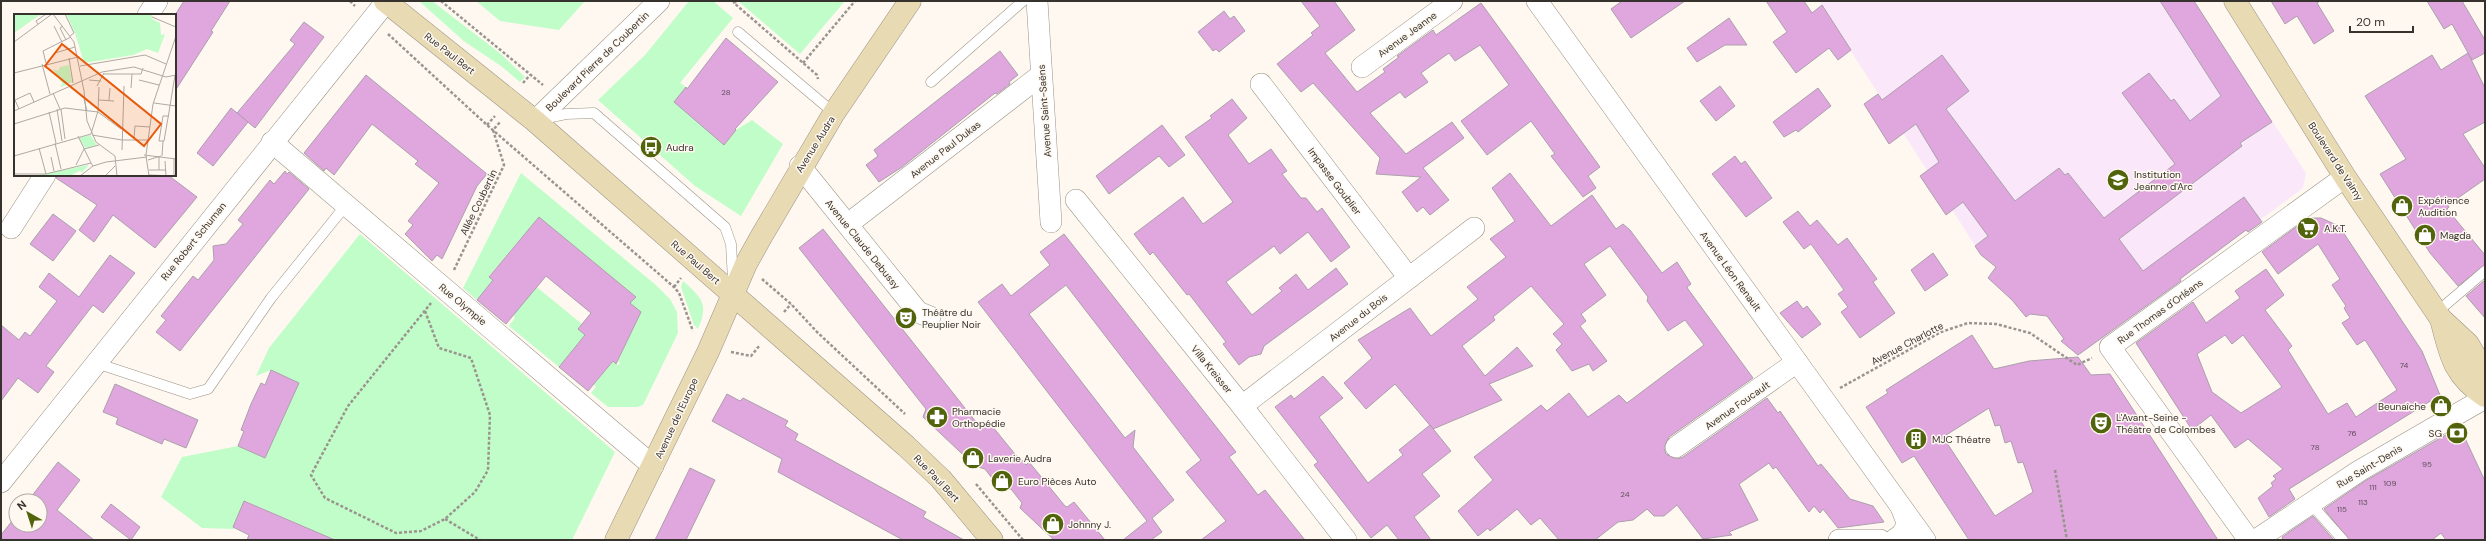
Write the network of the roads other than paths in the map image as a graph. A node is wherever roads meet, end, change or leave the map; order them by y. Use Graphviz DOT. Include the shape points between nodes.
graph roads {
  1 [pos="157,1"];
  2 [pos="659,1"];
  3 [pos="910,1"];
  4 [pos="1023,1"];
  5 [pos="1036,1"];
  6 [pos="1452,1"];
  7 [pos="1537,1"];
  8 [pos="2235,1"];
  9 [pos="386,2"];
  10 [pos="149,14"];
  11 [pos="738,32"];
  12 [pos="1362,67"];
  13 [pos="1041,74"];
  14 [pos="931,82"];
  15 [pos="1260,84"];
  16 [pos="834,113"];
  17 [pos="535,121"];
  18 [pos="272,142"];
  19 [pos="800,166"];
  20 [pos="44,176"];
  21 [pos="2345,177"];
  22 [pos="1076,200"];
  23 [pos="346,206"];
  24 [pos="1051,222"];
  25 [pos="848,224"];
  26 [pos="11,228"];
  27 [pos="1474,228"];
  28 [pos="2485,271"];
  29 [pos="1409,278"];
  30 [pos="733,294"];
  31 [pos="2439,316"];
  32 [pos="930,317"];
  33 [pos="1797,362"];
  34 [pos="96,363"];
  35 [pos="2485,373"];
  36 [pos="2485,397"];
  37 [pos="1242,406"];
  38 [pos="1676,447"];
  39 [pos="653,466"];
  40 [pos="1,482"];
  41 [pos="2310,503"];
  42 [pos="1900,505"];
  43 [pos="616,540"];
  44 [pos="992,540"];
  45 [pos="1346,540"];
  46 [pos="1839,540"];
  47 [pos="1880,540"];
  48 [pos="1894,540"];
  49 [pos="1925,540"];
  50 [pos="2249,540"];
  51 [pos="2256,540"];
  52 [pos="2343,540"];
  1 -- 10 [label="street"];
  2 -- 17 [label="street, Boulevard Pierre de Coubertin"];
  3 -- 16 [label="street, Avenue Audra"];
  4 -- 14 [label="lane"];
  5 -- 13 [label="street, Avenue Saint-Saëns"];
  6 -- 12 [label="street, Avenue Jeanne"];
  7 -- 33 [label="street, Avenue Léon Renault"];
  8 -- 21 [label="street, Boulevard de Valmy"];
  9 -- 17 [label="street, Rue Paul Bert"];
  9 -- 18 [label="street, Rue Robert Schuman"];
  11 -- 16 [label="lane"];
  13 -- 24 [label="street, Avenue Saint-Saëns"];
  13 -- 25 [label="street, Avenue Paul Dukas"];
  15 -- 29 [label="street, Impasse Goublier"];
  16 -- 19 [label="street, Avenue Audra"];
  17 -- 30 [label="street, Rue Paul Bert"];
  17 -- 30 [label="lane" via="566,114 594,114 718,220 725,227 731,244"];
  18 -- 23 [label="street, Rue Olympie"];
  18 -- 34 [label="street, Rue Robert Schuman"];
  19 -- 25 [label="street, Avenue Claude Debussy"];
  19 -- 30 [label="street, Avenue Audra" via="746,264"];
  20 -- 26 [label="street"];
  21 -- 31 [label="street, Boulevard de Valmy"];
  21 -- 50 [label="street, Rue Thomas d'Orléans" via="2110,347"];
  22 -- 37 [label="street, Villa Kreisser"];
  23 -- 34 [label="lane" via="271,298 208,389 190,394"];
  23 -- 39 [label="street, Rue Olympie"];
  25 -- 32 [label="street, Avenue Claude Debussy" via="918,312"];
  27 -- 29 [label="street, Avenue du Bois"];
  28 -- 31 [label="lane"];
  29 -- 37 [label="street, Avenue du Bois"];
  30 -- 39 [label="street, Avenue de l'Europe"];
  30 -- 44 [label="street, Rue Paul Bert" via="941,479"];
  31 -- 35 [label="street, Boulevard de Valmy" via="2468,344"];
  31 -- 36 [label="street, Boulevard de Valmy" via="2450,356 2467,384"];
  33 -- 38 [label="street, Avenue Foucault"];
  33 -- 42 [label="street, Avenue Léon Renault"];
  34 -- 40 [label="street, Rue Robert Schuman"];
  36 -- 41 [label="street, Rue Saint-Denis"];
  37 -- 45 [label="street, Villa Kreisser"];
  39 -- 43 [label="street, Avenue de l'Europe"];
  41 -- 51 [label="street, Rue Saint-Denis"];
  41 -- 52 [label="lane"];
  42 -- 48 [label="street" via="1908,525"];
  42 -- 49 [label="street, Avenue Léon Renault"];
  46 -- 47 [label="street"];
}
